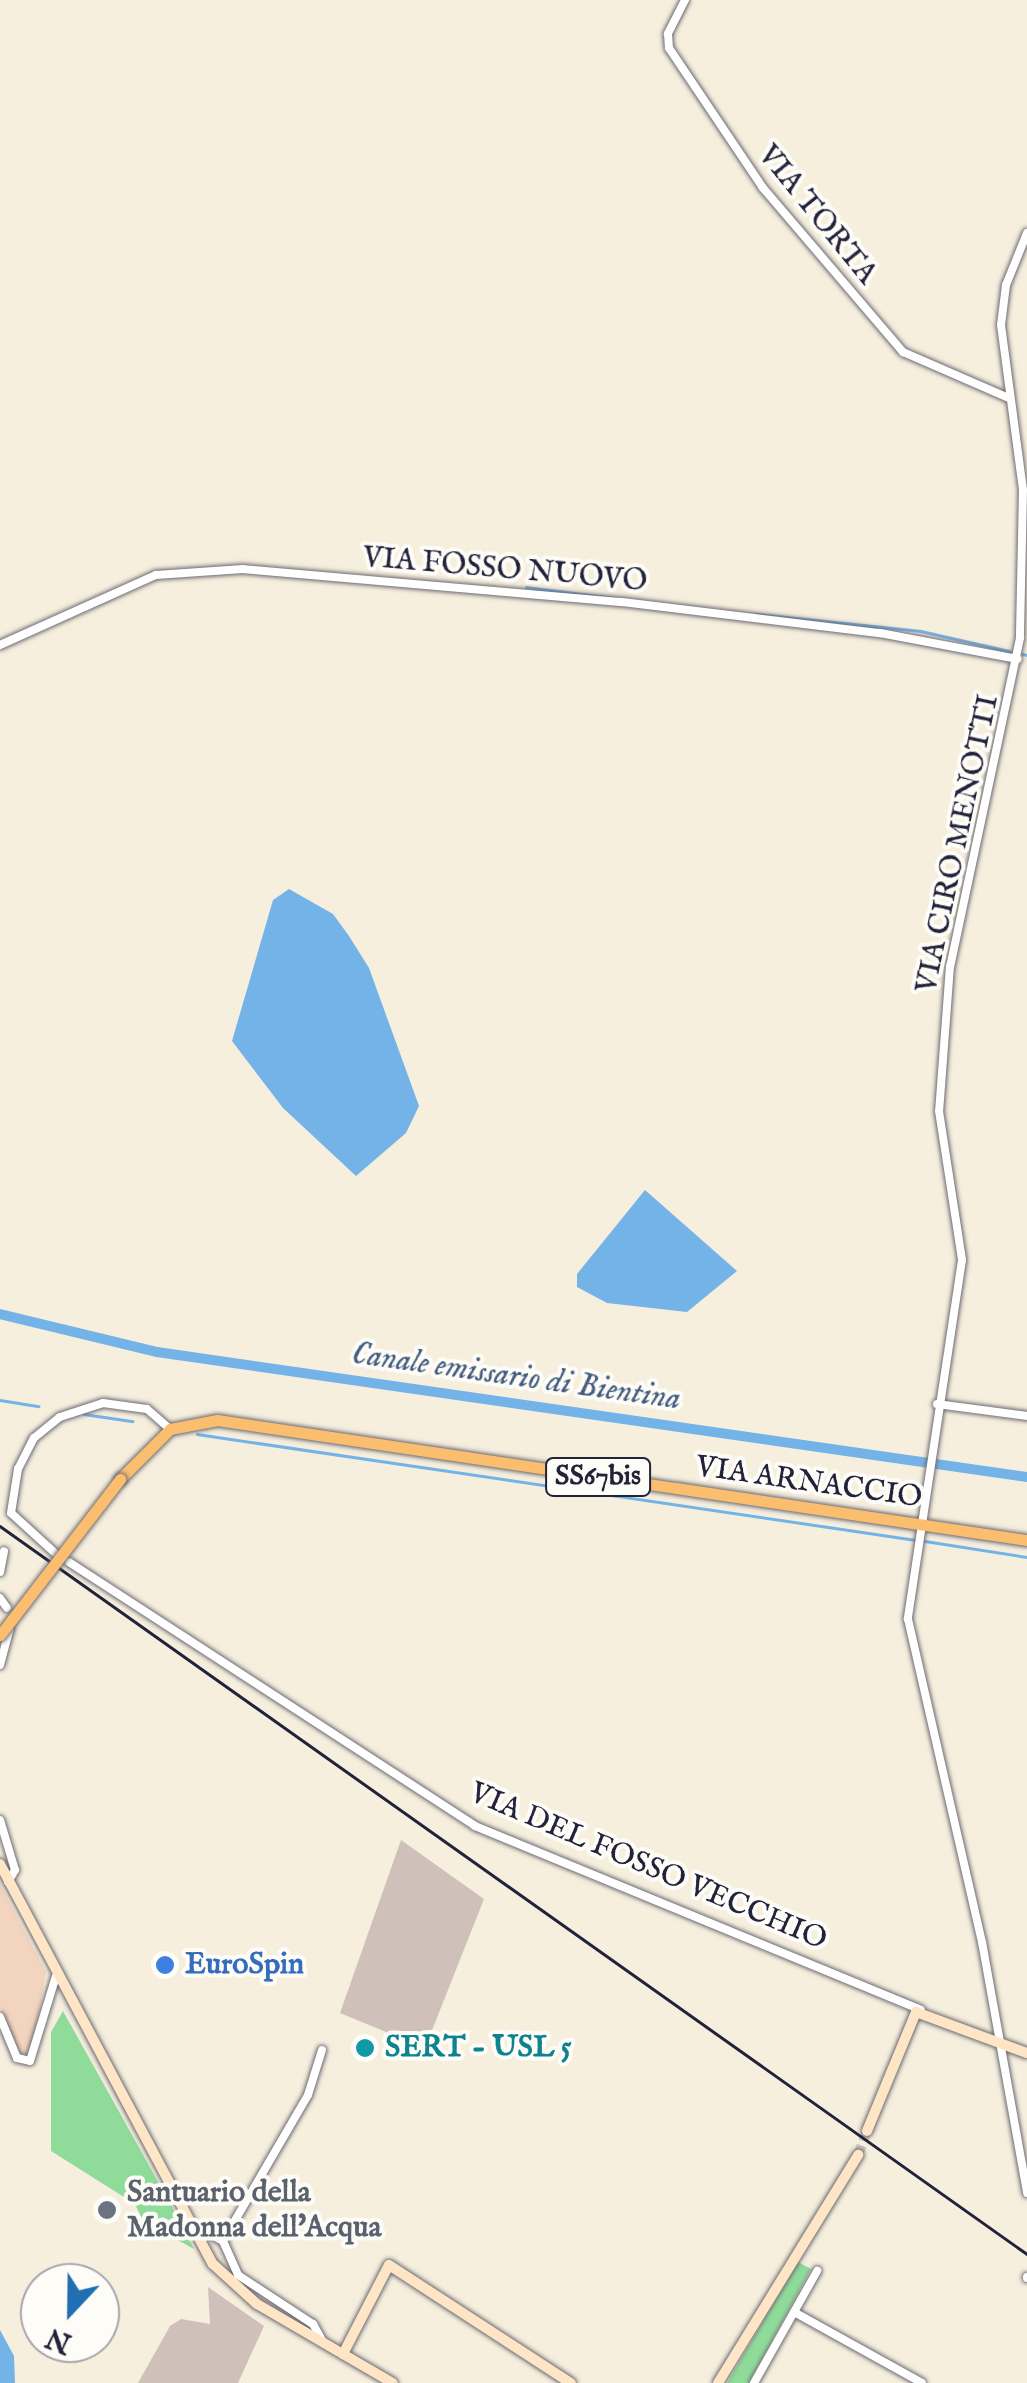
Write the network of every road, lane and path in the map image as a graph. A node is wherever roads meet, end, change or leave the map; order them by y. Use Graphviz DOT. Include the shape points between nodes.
graph roads {
  1 [pos="685,0"];
  2 [pos="1027,233"];
  3 [pos="1008,398"];
  4 [pos="0,644"];
  5 [pos="1018,659"];
  6 [pos="937,1404"];
  7 [pos="1027,1416"];
  8 [pos="170,1429"];
  9 [pos="917,1535"];
  10 [pos="1027,1540"];
  11 [pos="4,1551"];
  12 [pos="56,1553"];
  13 [pos="69,1562"];
  14 [pos="0,1572"];
  15 [pos="0,1598"];
  16 [pos="7,1608"];
  17 [pos="5,1631"];
  18 [pos="0,1665"];
  19 [pos="0,1820"];
  20 [pos="0,1864"];
  21 [pos="8,1882"];
  22 [pos="56,1976"];
  23 [pos="921,2010"];
  24 [pos="0,2017"];
  25 [pos="997,2041"];
  26 [pos="322,2050"];
  27 [pos="1027,2052"];
  28 [pos="867,2131"];
  29 [pos="858,2156"];
  30 [pos="1027,2193"];
  31 [pos="190,2223"];
  32 [pos="223,2242"];
  33 [pos="817,2271"];
  34 [pos="794,2312"];
  35 [pos="323,2342"];
  36 [pos="344,2354"];
  37 [pos="917,2382"];
  38 [pos="393,2383"];
  39 [pos="571,2383"];
  40 [pos="718,2383"];
  41 [pos="754,2383"];
  1 -- 3 [label="street, VIA TORTA" via="668,34 669,48 763,188 902,352"];
  2 -- 3 [label="street, VIA CIRO MENOTTI" via="1002,302"];
  3 -- 5 [label="street, VIA CIRO MENOTTI" via="1024,505"];
  4 -- 5 [label="street, VIA FOSSO NUOVO" via="144,580 218,569 622,602 880,633"];
  5 -- 6 [label="street, VIA CIRO MENOTTI" via="956,931 943,1036 940,1110 962,1250"];
  6 -- 7 [label="street"];
  6 -- 9 [label="street, VIA CIRO MENOTTI"];
  8 -- 9 [label="main road, VIA ARNACCIO / SS67bis" via="218,1420"];
  8 -- 12 [label="street" via="156,1413 112,1402 60,1417 26,1449 11,1506 14,1520"];
  8 -- 17 [label="main road, bridge" via="120,1479"];
  9 -- 10 [label="main road, VIA ARNACCIO / SS67bis"];
  9 -- 25 [label="street, VIA CIRO MENOTTI" via="911,1645 982,1942"];
  11 -- 14 [label="street"];
  13 -- 23 [label="street, VIA DEL FOSSO VECCHIO" via="475,1826"];
  15 -- 16 [label="street"];
  17 -- 18 [label="street"];
  19 -- 21 [label="street" via="15,1870"];
  20 -- 21 [label="street"];
  21 -- 22 [label="street"];
  22 -- 24 [label="street" via="27,2062 17,2058"];
  22 -- 31 [label="street"];
  23 -- 25 [label="street, VIA DEL FOSSO VECCHIO"];
  23 -- 28 [label="street"];
  25 -- 27 [label="street, VIA DEL FOSSO VECCHIO"];
  25 -- 30 [label="street, VIA CIRO MENOTTI"];
  26 -- 32 [label="street" via="308,2095"];
  29 -- 40 [label="street"];
  31 -- 32 [label="street"];
  31 -- 35 [label="street" via="234,2287"];
  32 -- 35 [label="street" via="238,2275 313,2324"];
  33 -- 34 [label="street"];
  34 -- 37 [label="street"];
  34 -- 41 [label="street"];
  35 -- 36 [label="street"];
  36 -- 38 [label="street"];
  36 -- 39 [label="street" via="390,2266"];
}
